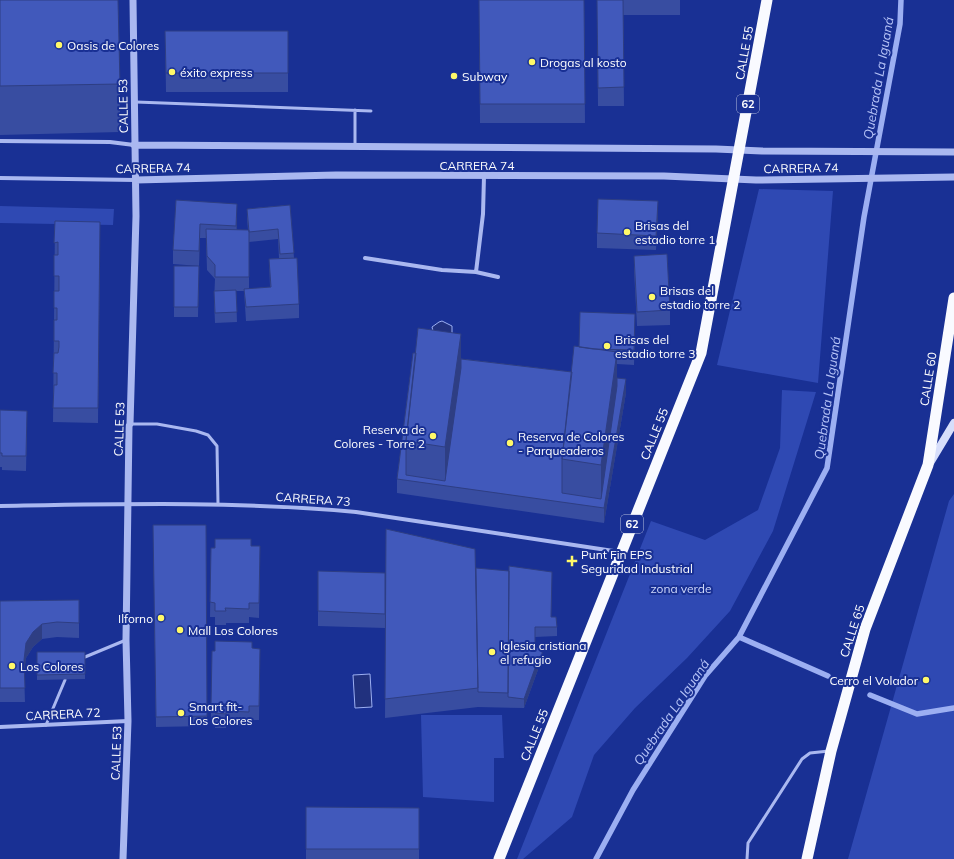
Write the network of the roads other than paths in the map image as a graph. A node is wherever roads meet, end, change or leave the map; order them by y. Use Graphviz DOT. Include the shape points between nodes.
graph roads {
  1 [pos="133,0"];
  2 [pos="767,0"];
  3 [pos="134,102"];
  4 [pos="355,110"];
  5 [pos="370,111"];
  6 [pos="0,141"];
  7 [pos="134,144"];
  8 [pos="355,146"];
  9 [pos="739,150"];
  10 [pos="954,152"];
  11 [pos="484,176"];
  12 [pos="954,177"];
  13 [pos="0,178"];
  14 [pos="734,179"];
  15 [pos="136,180"];
  16 [pos="365,258"];
  17 [pos="476,272"];
  18 [pos="498,277"];
  19 [pos="954,298"];
  20 [pos="954,423"];
  21 [pos="130,424"];
  22 [pos="928,465"];
  23 [pos="128,504"];
  24 [pos="218,504"];
  25 [pos="0,506"];
  26 [pos="621,552"];
  27 [pos="126,640"];
  28 [pos="85,657"];
  29 [pos="65,680"];
  30 [pos="128,721"];
  31 [pos="46,725"];
  32 [pos="0,727"];
  33 [pos="831,751"];
  34 [pos="123,859"];
  35 [pos="499,859"];
  36 [pos="747,859"];
  37 [pos="807,859"];
  1 -- 3 [label="street, CALLE 53"];
  2 -- 9 [label="highway, CALLE 55 / 62"];
  3 -- 4 [label="lane"];
  3 -- 7 [label="street, CALLE 53"];
  4 -- 5 [label="lane"];
  4 -- 8 [label="lane"];
  6 -- 7 [label="street, CARRERA 74"];
  7 -- 8 [label="street, CARRERA 74"];
  7 -- 15 [label="street, CALLE 53"];
  8 -- 9 [label="street, CARRERA 74"];
  9 -- 10 [label="street, CARRERA 74"];
  9 -- 14 [label="highway, CALLE 55 / 62"];
  11 -- 14 [label="street, CARRERA 74" via="664,176"];
  11 -- 15 [label="street, CARRERA 74" via="336,175"];
  11 -- 17 [label="street" via="483,214"];
  12 -- 14 [label="street, CARRERA 74"];
  13 -- 15 [label="street, CARRERA 74"];
  14 -- 26 [label="highway, CALLE 55 / 62" via="701,353"];
  15 -- 21 [label="street, CALLE 53"];
  16 -- 17 [label="street" via="442,270"];
  17 -- 18 [label="street"];
  19 -- 22 [label="highway, CALLE 60"];
  20 -- 22 [label="main road, CALLE 65"];
  21 -- 23 [label="street, CALLE 53"];
  21 -- 24 [label="lane" via="157,424 208,435 217,446"];
  22 -- 33 [label="highway, CALLE 65" via="865,629"];
  23 -- 24 [label="street, CARRERA 73"];
  23 -- 25 [label="street, CARRERA 73"];
  23 -- 27 [label="street, CALLE 53"];
  24 -- 26 [label="street, CARRERA 73" via="356,512"];
  26 -- 35 [label="highway, CALLE 55 / 62"];
  27 -- 28 [label="lane"];
  27 -- 30 [label="street, CALLE 53"];
  29 -- 31 [label="lane"];
  30 -- 31 [label="street, CARRERA 72"];
  30 -- 34 [label="street, CALLE 53"];
  31 -- 32 [label="street, CARRERA 72"];
  33 -- 36 [label="lane" via="810,753 802,759 748,843"];
  33 -- 37 [label="highway, CALLE 65"];
}
